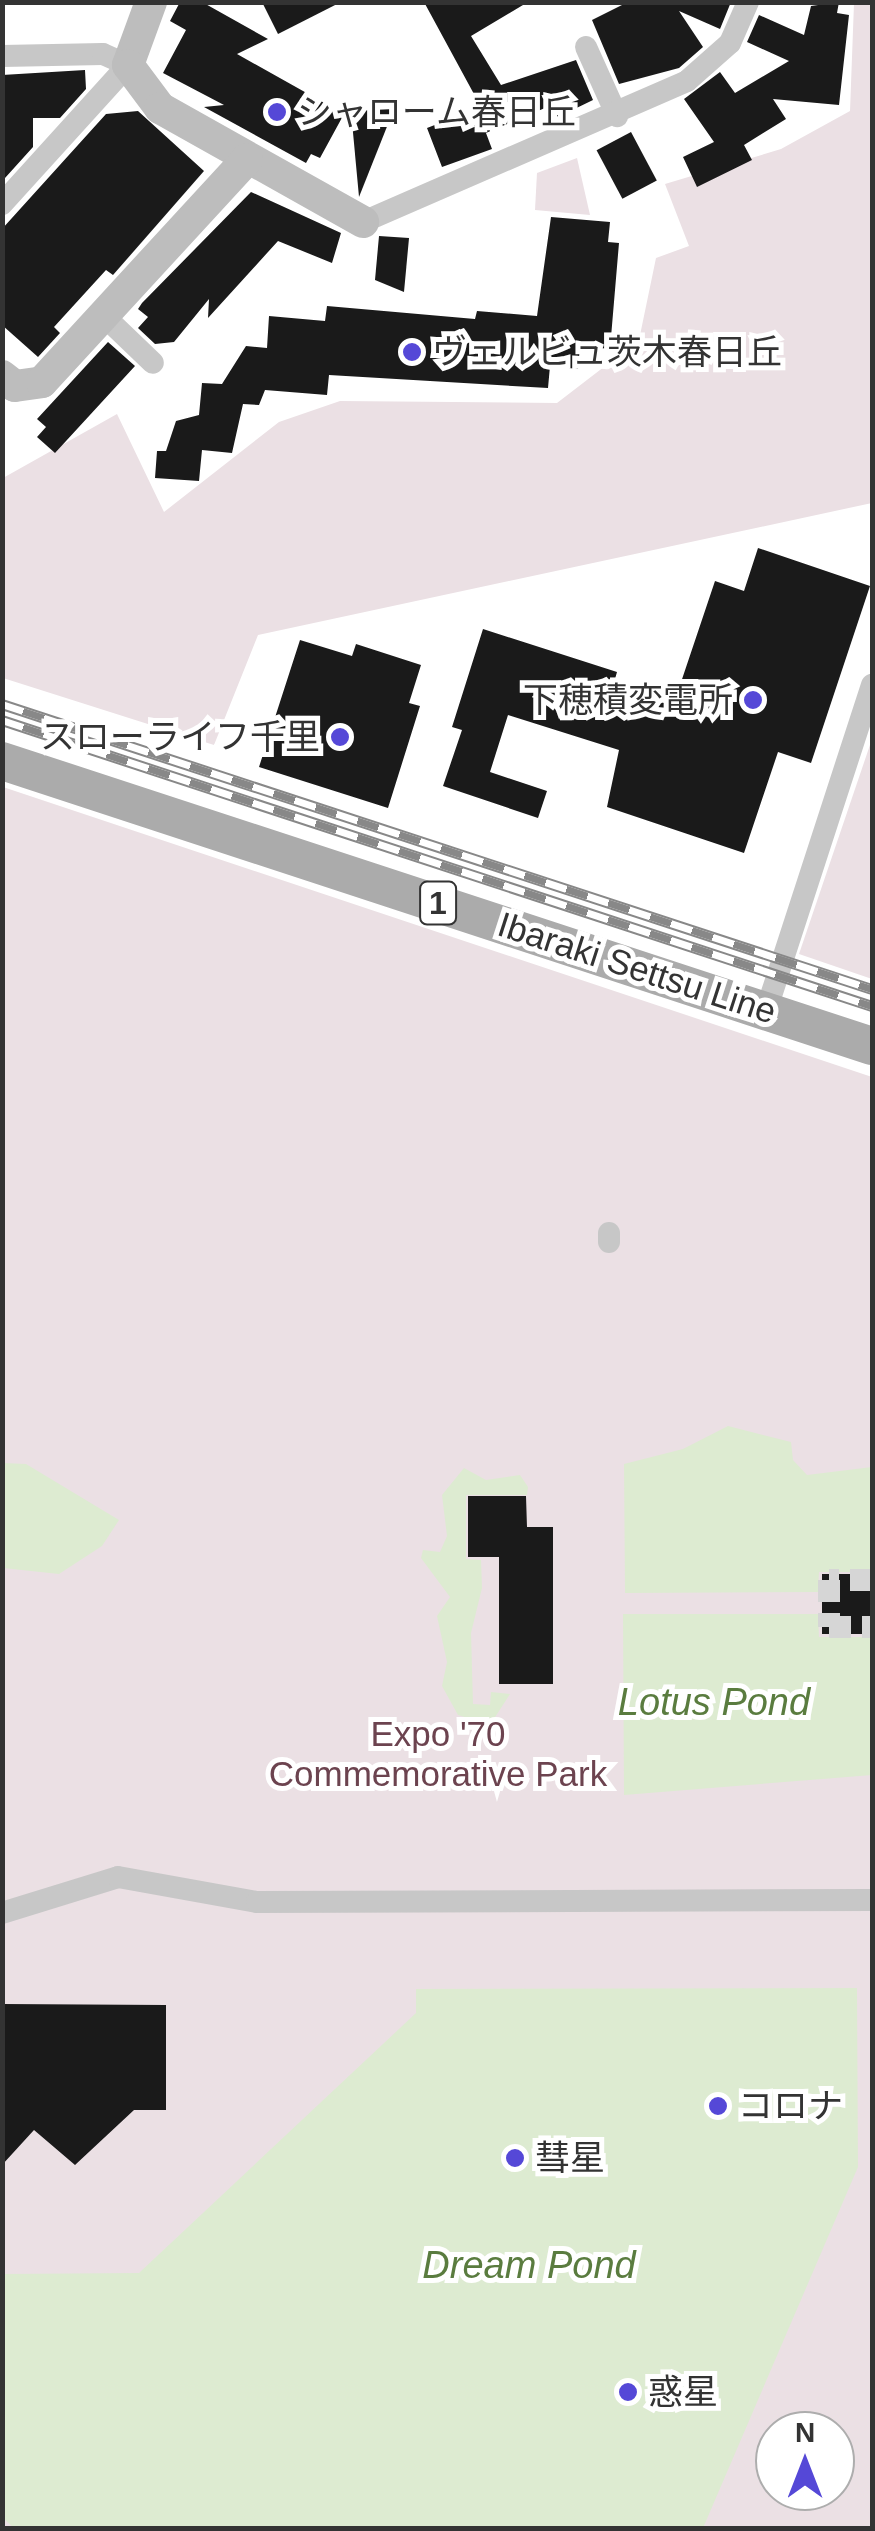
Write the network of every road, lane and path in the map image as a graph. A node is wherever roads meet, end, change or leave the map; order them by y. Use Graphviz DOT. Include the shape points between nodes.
graph roads {
  1 [pos="151,2"];
  2 [pos="748,2"];
  3 [pos="586,47"];
  4 [pos="2,56"];
  5 [pos="128,66"];
  6 [pos="617,116"];
  7 [pos="247,159"];
  8 [pos="2,204"];
  9 [pos="364,222"];
  10 [pos="103,315"];
  11 [pos="153,363"];
  12 [pos="2,376"];
  13 [pos="872,685"];
  14 [pos="2,761"];
  15 [pos="766,1010"];
  16 [pos="872,1046"];
  17 [pos="872,1900"];
  18 [pos="2,1913"];
  1 -- 5 [label="street"];
  2 -- 6 [label="street" via="730,42 687,81"];
  3 -- 6 [label="street"];
  4 -- 5 [label="street" via="103,54"];
  5 -- 7 [label="street" via="160,108"];
  5 -- 8 [label="street"];
  6 -- 9 [label="street" via="436,184"];
  7 -- 9 [label="street"];
  7 -- 10 [label="street"];
  10 -- 11 [label="street"];
  10 -- 12 [label="street" via="42,382 15,386"];
  13 -- 15 [label="street"];
  14 -- 15 [label="main road, Ibaraki Settsu Line / 1"];
  15 -- 16 [label="main road, Ibaraki Settsu Line / 1"];
  17 -- 18 [label="street" via="258,1902 118,1877"];
}
